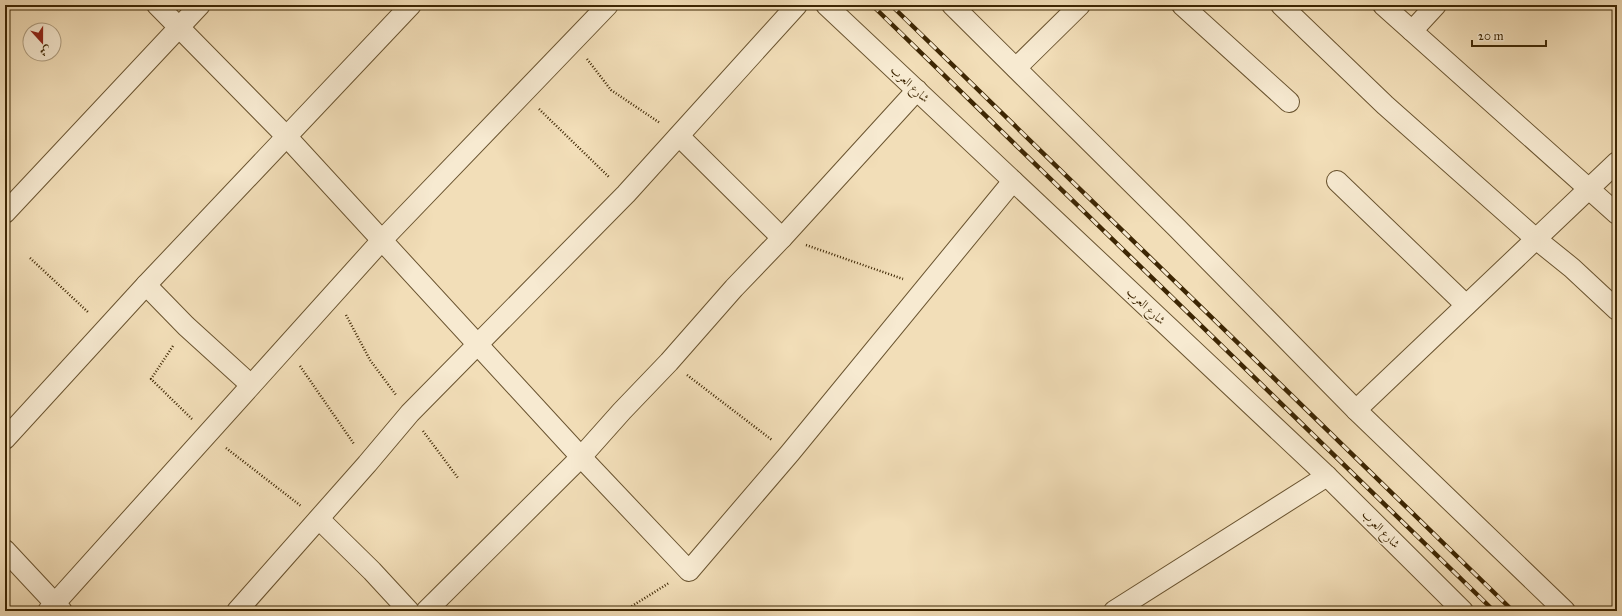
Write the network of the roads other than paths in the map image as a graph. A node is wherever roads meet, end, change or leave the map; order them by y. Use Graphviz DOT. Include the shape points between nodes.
graph roads {
  1 [pos="157,5"];
  2 [pos="200,5"];
  3 [pos="410,5"];
  4 [pos="608,5"];
  5 [pos="797,5"];
  6 [pos="826,5"];
  7 [pos="952,5"];
  8 [pos="1080,5"];
  9 [pos="1182,5"];
  10 [pos="1281,5"];
  11 [pos="1383,5"];
  12 [pos="1436,5"];
  13 [pos="179,27"];
  14 [pos="1412,31"];
  15 [pos="1016,68"];
  16 [pos="916,90"];
  17 [pos="1289,102"];
  18 [pos="679,136"];
  19 [pos="286,137"];
  20 [pos="1617,162"];
  21 [pos="1013,181"];
  22 [pos="1337,181"];
  23 [pos="1590,188"];
  24 [pos="5,213"];
  25 [pos="1617,214"];
  26 [pos="782,238"];
  27 [pos="1536,239"];
  28 [pos="382,240"];
  29 [pos="146,285"];
  30 [pos="1466,305"];
  31 [pos="1617,310"];
  32 [pos="477,344"];
  33 [pos="251,385"];
  34 [pos="1356,410"];
  35 [pos="5,439"];
  36 [pos="580,457"];
  37 [pos="1327,476"];
  38 [pos="319,519"];
  39 [pos="5,550"];
  40 [pos="55,608"];
  41 [pos="237,611"];
  42 [pos="409,611"];
  43 [pos="426,611"];
  44 [pos="1114,611"];
  45 [pos="1463,611"];
  46 [pos="1565,611"];
  1 -- 13 [label="street"];
  2 -- 13 [label="street"];
  3 -- 19 [label="street"];
  4 -- 28 [label="street"];
  5 -- 18 [label="street"];
  6 -- 16 [label="street, شارع العرب"];
  7 -- 15 [label="street"];
  8 -- 15 [label="street"];
  9 -- 17 [label="street"];
  10 -- 27 [label="street" via="1385,105"];
  11 -- 14 [label="street"];
  12 -- 14 [label="street"];
  13 -- 19 [label="street"];
  13 -- 24 [label="street"];
  14 -- 23 [label="street"];
  15 -- 34 [label="street"];
  16 -- 21 [label="street, شارع العرب"];
  16 -- 26 [label="street"];
  18 -- 26 [label="street"];
  18 -- 32 [label="street" via="626,194"];
  19 -- 28 [label="street"];
  19 -- 29 [label="street"];
  20 -- 23 [label="street"];
  21 -- 36 [label="street" via="790,453 689,571"];
  21 -- 37 [label="street, شارع العرب"];
  22 -- 30 [label="street"];
  23 -- 25 [label="street"];
  23 -- 27 [label="street"];
  26 -- 36 [label="street"];
  27 -- 30 [label="street"];
  27 -- 31 [label="street"];
  28 -- 32 [label="street"];
  28 -- 33 [label="street"];
  29 -- 33 [label="street" via="186,326"];
  29 -- 35 [label="street"];
  30 -- 34 [label="street"];
  32 -- 36 [label="street"];
  32 -- 38 [label="street" via="410,413"];
  33 -- 40 [label="street"];
  34 -- 46 [label="street"];
  36 -- 43 [label="street"];
  37 -- 44 [label="street"];
  37 -- 45 [label="street, شارع العرب"];
  38 -- 41 [label="street"];
  38 -- 42 [label="street"];
  39 -- 40 [label="street"];
}
